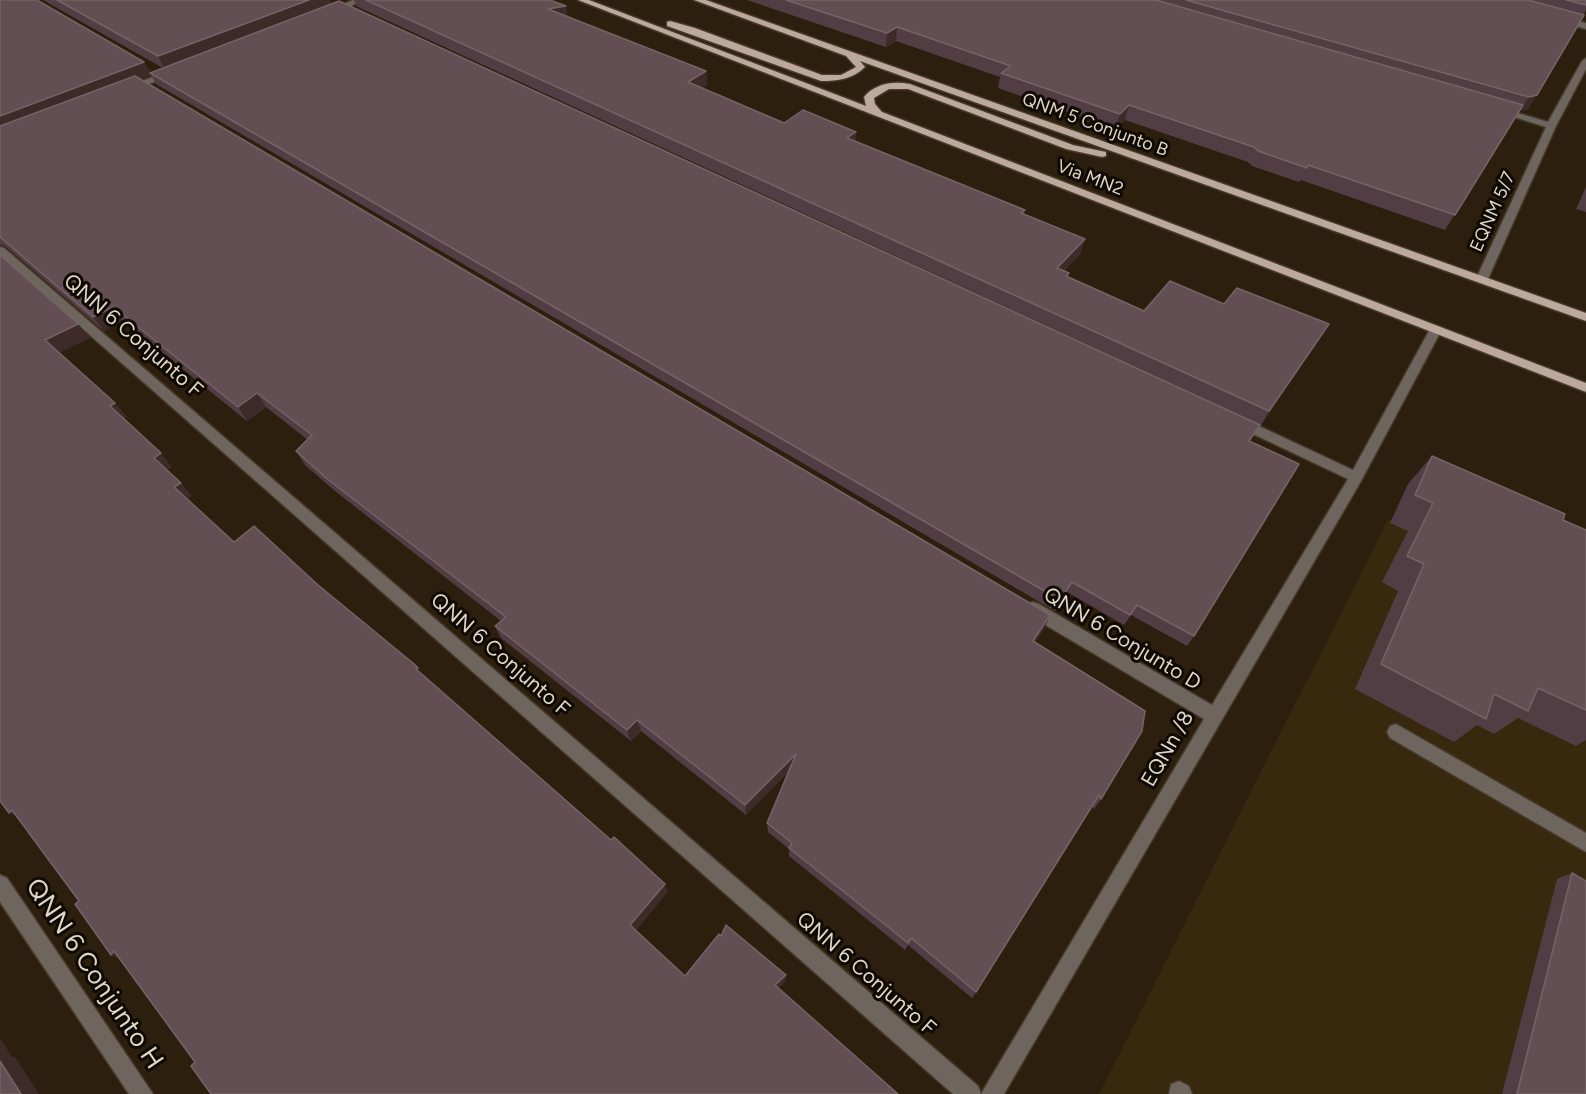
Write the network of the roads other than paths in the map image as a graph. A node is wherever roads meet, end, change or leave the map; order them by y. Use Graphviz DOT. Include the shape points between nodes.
graph roads {
  1 [pos="330,0"];
  2 [pos="360,0"];
  3 [pos="698,0"];
  4 [pos="587,2"];
  5 [pos="349,9"];
  6 [pos="322,15"];
  7 [pos="1551,17"];
  8 [pos="1586,26"];
  9 [pos="844,52"];
  10 [pos="1586,61"];
  11 [pos="184,67"];
  12 [pos="153,70"];
  13 [pos="163,75"];
  14 [pos="143,83"];
  15 [pos="121,91"];
  16 [pos="163,95"];
  17 [pos="1483,106"];
  18 [pos="877,112"];
  19 [pos="1551,126"];
  20 [pos="1164,168"];
  21 [pos="0,250"];
  22 [pos="1482,279"];
  23 [pos="1586,317"];
  24 [pos="1435,331"];
  25 [pos="1586,388"];
  26 [pos="1227,417"];
  27 [pos="1356,477"];
  28 [pos="1018,600"];
  29 [pos="1213,715"];
  30 [pos="1396,732"];
  31 [pos="1586,843"];
  32 [pos="0,885"];
  33 [pos="142,1094"];
  34 [pos="970,1094"];
  35 [pos="992,1094"];
  1 -- 5 [label="street"];
  2 -- 5 [label="street"];
  3 -- 9 [label="main road, QNM 5 Conjunto B"];
  4 -- 9 [label="main road" via="692,30 821,78 844,77 861,67"];
  4 -- 18 [label="main road, Via MN2"];
  5 -- 6 [label="street"];
  7 -- 8 [label="street"];
  9 -- 20 [label="main road, QNM 5 Conjunto B"];
  10 -- 19 [label="street, EQNM 5/7"];
  11 -- 13 [label="street"];
  12 -- 13 [label="street"];
  13 -- 14 [label="street"];
  14 -- 15 [label="street"];
  14 -- 16 [label="street"];
  17 -- 19 [label="street"];
  18 -- 20 [label="main road" via="869,97 877,89 900,85 1070,147"];
  18 -- 24 [label="main road, Via MN2"];
  19 -- 22 [label="street, EQNM 5/7"];
  20 -- 22 [label="main road, QNM 5 Conjunto B"];
  21 -- 34 [label="street, QNN 6 Conjunto F"];
  22 -- 23 [label="main road, EQNM 5/7"];
  24 -- 25 [label="main road, Via MN2"];
  24 -- 27 [label="street, EQNn /8"];
  26 -- 27 [label="street"];
  27 -- 29 [label="street, EQNn /8"];
  28 -- 29 [label="street, QNN 6 Conjunto D"];
  29 -- 35 [label="street, EQNn /8"];
  30 -- 31 [label="street"];
  32 -- 33 [label="street, QNN 6 Conjunto H"];
}
